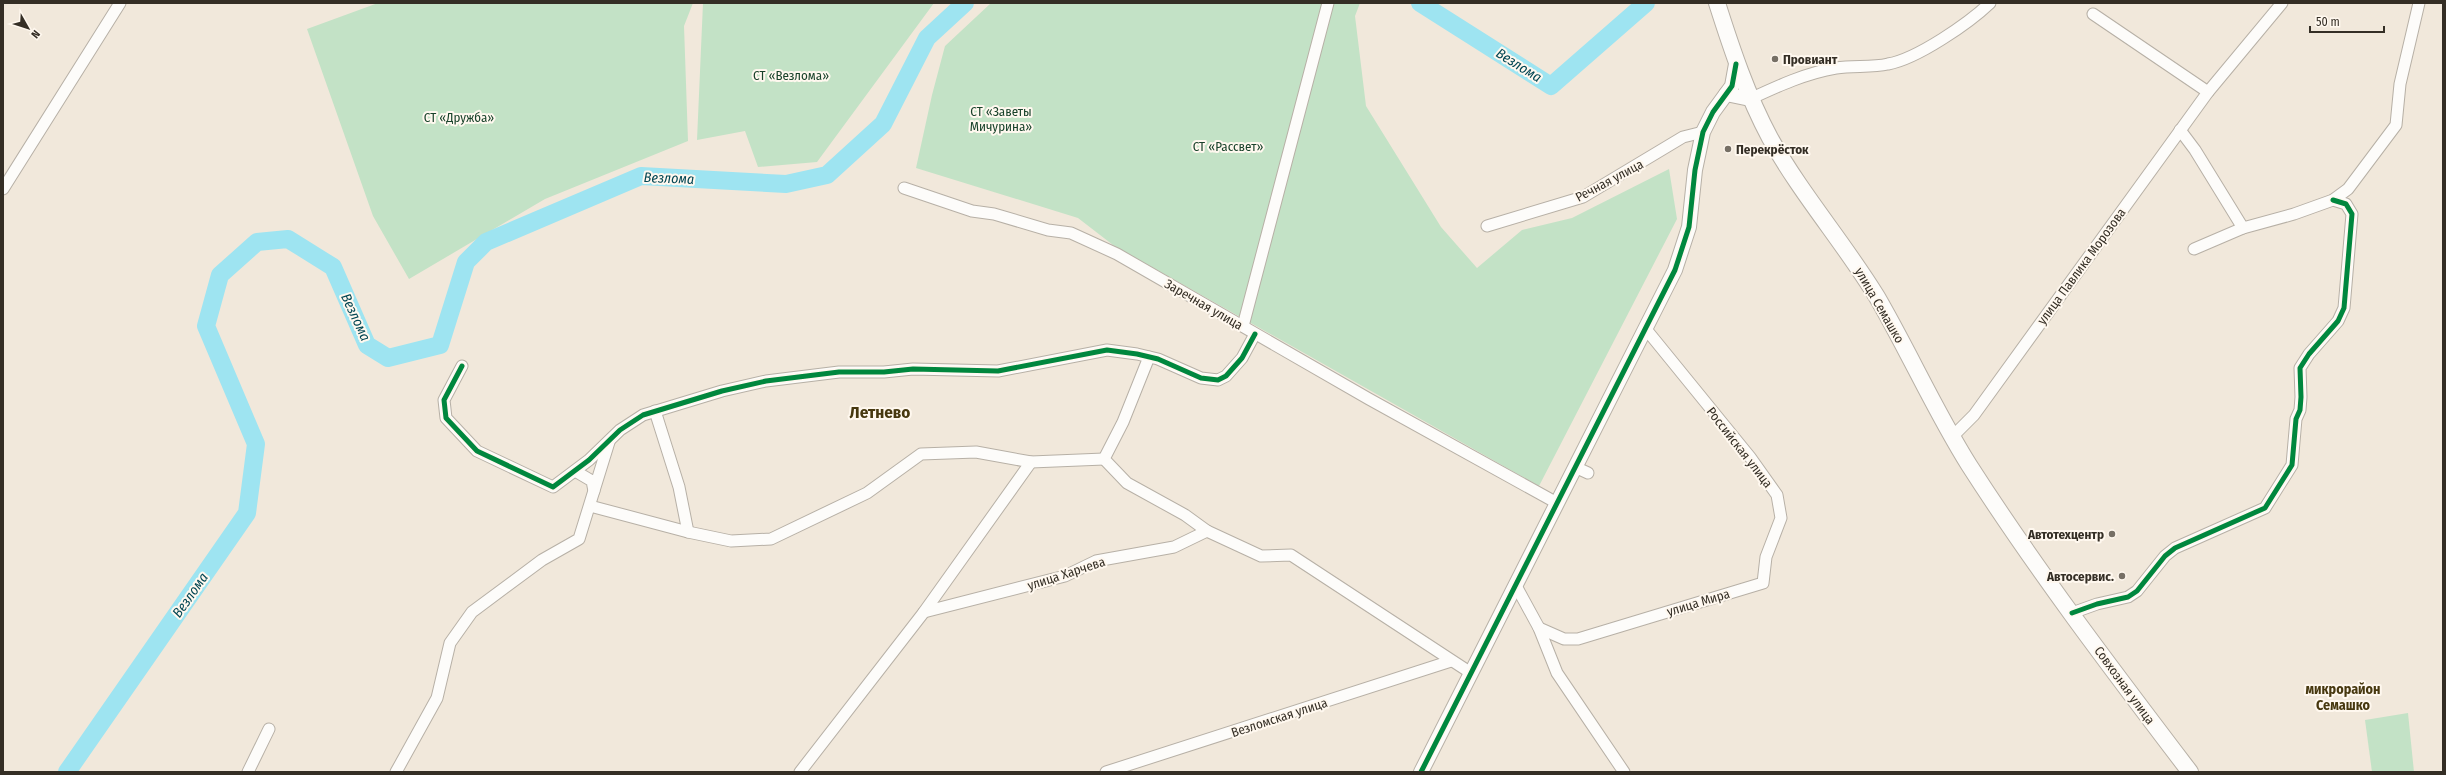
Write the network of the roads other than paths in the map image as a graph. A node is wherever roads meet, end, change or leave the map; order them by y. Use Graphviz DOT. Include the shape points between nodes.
graph roads {
  1 [pos="120,3"];
  2 [pos="1328,3"];
  3 [pos="1717,3"];
  4 [pos="1990,3"];
  5 [pos="2282,3"];
  6 [pos="2419,3"];
  7 [pos="2093,14"];
  8 [pos="1736,64"];
  9 [pos="2208,92"];
  10 [pos="1726,94"];
  11 [pos="1750,99"];
  12 [pos="2180,130"];
  13 [pos="1704,132"];
  14 [pos="904,188"];
  15 [pos="3,189"];
  16 [pos="2348,189"];
  17 [pos="2333,200"];
  18 [pos="2349,207"];
  19 [pos="1487,226"];
  20 [pos="2243,228"];
  21 [pos="2194,249"];
  22 [pos="1243,326"];
  23 [pos="1645,328"];
  24 [pos="1255,334"];
  25 [pos="1149,357"];
  26 [pos="462,366"];
  27 [pos="655,410"];
  28 [pos="1952,437"];
  29 [pos="609,442"];
  30 [pos="1104,459"];
  31 [pos="1031,462"];
  32 [pos="1574,467"];
  33 [pos="575,471"];
  34 [pos="1588,473"];
  35 [pos="594,490"];
  36 [pos="1557,502"];
  37 [pos="590,506"];
  38 [pos="1207,531"];
  39 [pos="688,532"];
  40 [pos="1763,583"];
  41 [pos="1515,584"];
  42 [pos="2061,598"];
  43 [pos="924,612"];
  44 [pos="2072,613"];
  45 [pos="1539,628"];
  46 [pos="1451,661"];
  47 [pos="1470,673"];
  48 [pos="269,729"];
  49 [pos="1124,769"];
  50 [pos="248,772"];
  51 [pos="396,772"];
  52 [pos="800,772"];
  53 [pos="1106,772"];
  54 [pos="1421,772"];
  55 [pos="1624,772"];
  56 [pos="2190,772"];
  1 -- 15 [label="street"];
  2 -- 22 [label="street"];
  3 -- 8 [label="main road, улица Семашко"];
  4 -- 11 [label="street" via="1949,34 1889,64 1820,71"];
  5 -- 9 [label="street, улица Павлика Морозова"];
  6 -- 16 [label="street" via="2400,84 2396,125"];
  7 -- 9 [label="street"];
  8 -- 10 [label="street" via="1732,86"];
  8 -- 11 [label="main road, улица Семашко"];
  9 -- 12 [label="street, улица Павлика Морозова"];
  10 -- 11 [label="street"];
  10 -- 13 [label="street" via="1713,112"];
  11 -- 28 [label="main road, улица Семашко" via="1771,140 1876,296"];
  12 -- 20 [label="street" via="2193,146"];
  12 -- 28 [label="street, улица Павлика Морозова" via="1974,415"];
  13 -- 19 [label="street, Речная улица" via="1683,137 1583,197"];
  13 -- 23 [label="street" via="1695,170 1689,228 1684,248"];
  14 -- 22 [label="street, Заречная улица" via="972,211 994,214 1048,230 1071,233 1117,254"];
  16 -- 17 [label="street"];
  16 -- 18 [label="street"];
  17 -- 18 [label="street"];
  17 -- 20 [label="street"];
  18 -- 44 [label="street" via="2352,224 2344,308 2338,321 2300,368 2300,410 2296,419 2292,466 2265,508 2175,548 2128,597"];
  20 -- 21 [label="street"];
  22 -- 24 [label="street, Заречная улица"];
  23 -- 32 [label="street"];
  23 -- 40 [label="street, Российская улица" via="1750,457 1777,495 1780,518 1766,556"];
  24 -- 25 [label="street" via="1242,358 1226,376 1218,380 1201,378"];
  24 -- 36 [label="street, Заречная улица"];
  25 -- 27 [label="street" via="1106,350 998,371 913,369 795,376 722,391"];
  25 -- 30 [label="street" via="1123,422"];
  26 -- 33 [label="street" via="444,400 446,418 477,451 553,487"];
  27 -- 29 [label="street" via="629,424"];
  27 -- 39 [label="street" via="680,487"];
  28 -- 42 [label="main road, улица Семашко" via="1990,497"];
  29 -- 33 [label="street"];
  29 -- 35 [label="street"];
  30 -- 31 [label="street"];
  30 -- 38 [label="street" via="1127,483 1185,515"];
  31 -- 39 [label="street" via="976,452 921,454 867,493 771,539 731,541"];
  31 -- 43 [label="street"];
  32 -- 34 [label="street"];
  32 -- 36 [label="street"];
  33 -- 35 [label="street" via="592,482"];
  35 -- 37 [label="street"];
  36 -- 41 [label="street"];
  37 -- 39 [label="street"];
  37 -- 51 [label="street" via="579,539 542,560 472,612 450,644 437,698"];
  38 -- 43 [label="street, улица Харчева" via="1174,547 1096,561 1065,576"];
  38 -- 46 [label="street" via="1261,556 1292,555"];
  40 -- 45 [label="street, улица Мира" via="1578,639 1564,639"];
  41 -- 45 [label="street"];
  41 -- 47 [label="street"];
  42 -- 44 [label="main road, Совхозная улица"];
  43 -- 52 [label="street"];
  44 -- 56 [label="main road, Совхозная улица"];
  45 -- 55 [label="street" via="1557,673"];
  46 -- 47 [label="street"];
  46 -- 49 [label="street, Везломская улица"];
  47 -- 54 [label="street"];
  48 -- 50 [label="street"];
  49 -- 53 [label="street, Везломская улица"];
}
